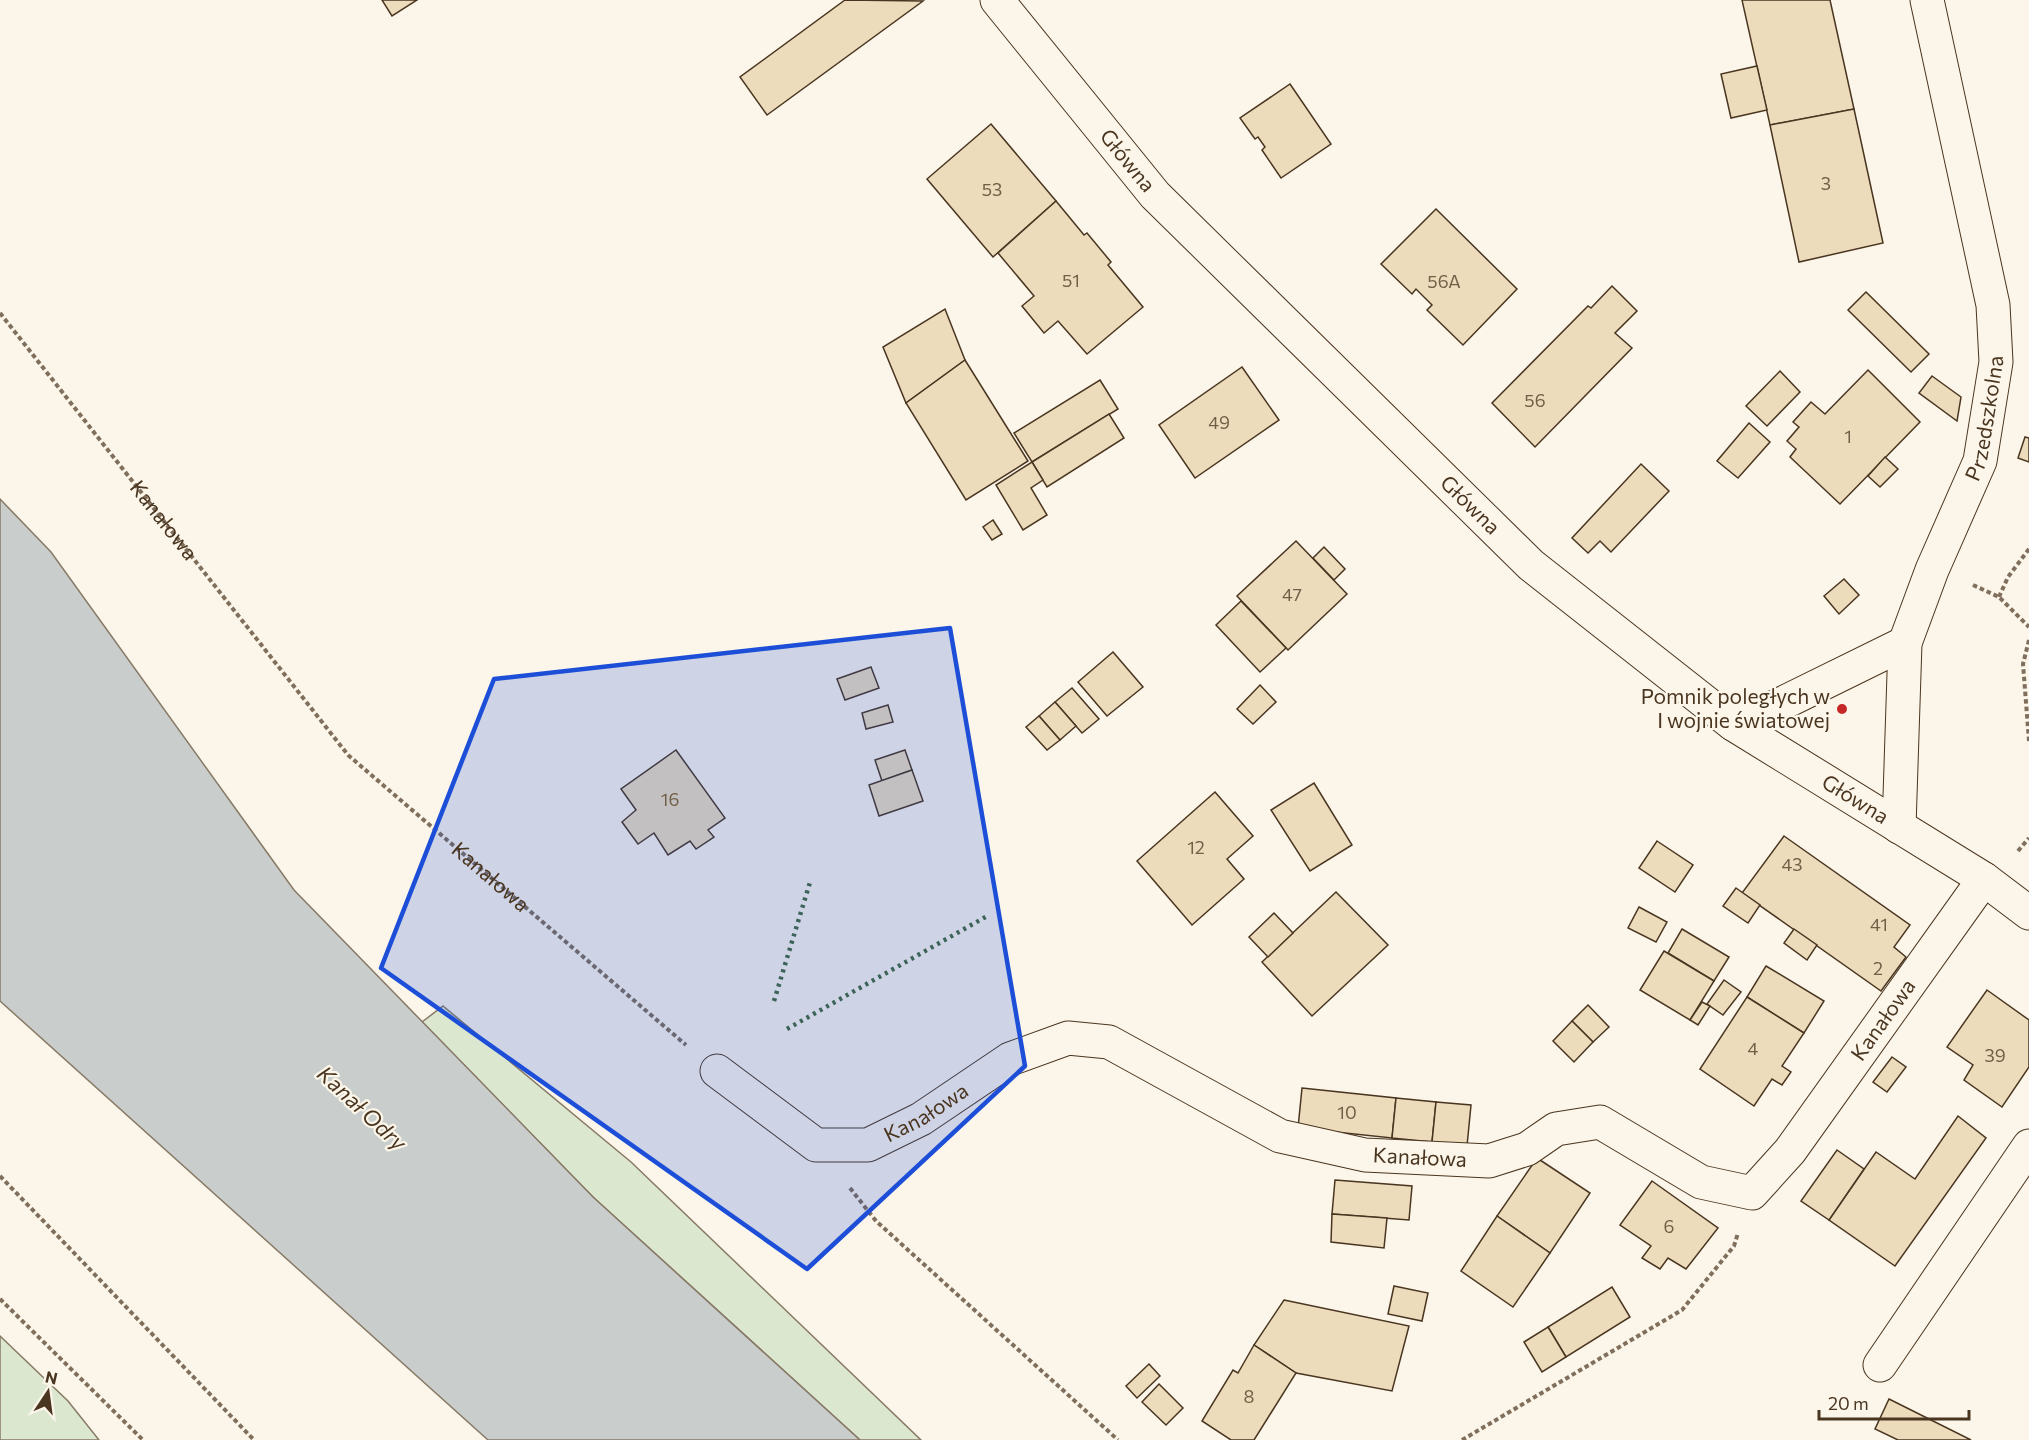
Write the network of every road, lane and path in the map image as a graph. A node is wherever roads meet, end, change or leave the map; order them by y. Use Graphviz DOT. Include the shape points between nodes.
graph roads {
  1 [pos="997,0"];
  2 [pos="1927,0"];
  3 [pos="0,314"];
  4 [pos="2029,549"];
  5 [pos="1975,586"];
  6 [pos="1999,597"];
  7 [pos="2029,627"];
  8 [pos="2029,640"];
  9 [pos="1905,643"];
  10 [pos="1733,724"];
  11 [pos="2029,741"];
  12 [pos="1899,827"];
  13 [pos="2029,838"];
  14 [pos="2013,857"];
  15 [pos="1984,879"];
  16 [pos="2029,913"];
  17 [pos="717,1071"];
  18 [pos="816,1145"];
  19 [pos="2029,1146"];
  20 [pos="0,1176"];
  21 [pos="1752,1193"];
  22 [pos="0,1299"];
  23 [pos="1881,1365"];
  24 [pos="143,1440"];
  25 [pos="254,1440"];
  26 [pos="1118,1440"];
  27 [pos="1462,1440"];
  1 -- 10 [label="street, Główna" via="1155,195 1532,565"];
  2 -- 9 [label="street, Przedszkolna" via="1994,305 1996,362 1980,461"];
  3 -- 17 [label="path, Kanałowa" via="348,755"];
  4 -- 6 [label="path"];
  5 -- 6 [label="path"];
  6 -- 7 [label="path"];
  8 -- 11 [label="path" via="2023,664"];
  9 -- 10 [label="street"];
  9 -- 12 [label="street, Przedszkolna"];
  10 -- 12 [label="street, Główna"];
  12 -- 15 [label="street, Główna"];
  13 -- 14 [label="path"];
  15 -- 16 [label="street, Główna"];
  15 -- 21 [label="street, Kanałowa" via="1790,1151"];
  17 -- 18 [label="street"];
  18 -- 21 [label="street, Kanałowa" via="868,1145 921,1119 1010,1059 1068,1038 1109,1042 1280,1136 1365,1155 1489,1161 1527,1149 1556,1129 1600,1122 1701,1182"];
  18 -- 26 [label="path" via="876,1221"];
  19 -- 23 [label="street"];
  20 -- 25 [label="path"];
  21 -- 27 [label="path" via="1734,1246 1682,1310"];
  22 -- 24 [label="path"];
}
